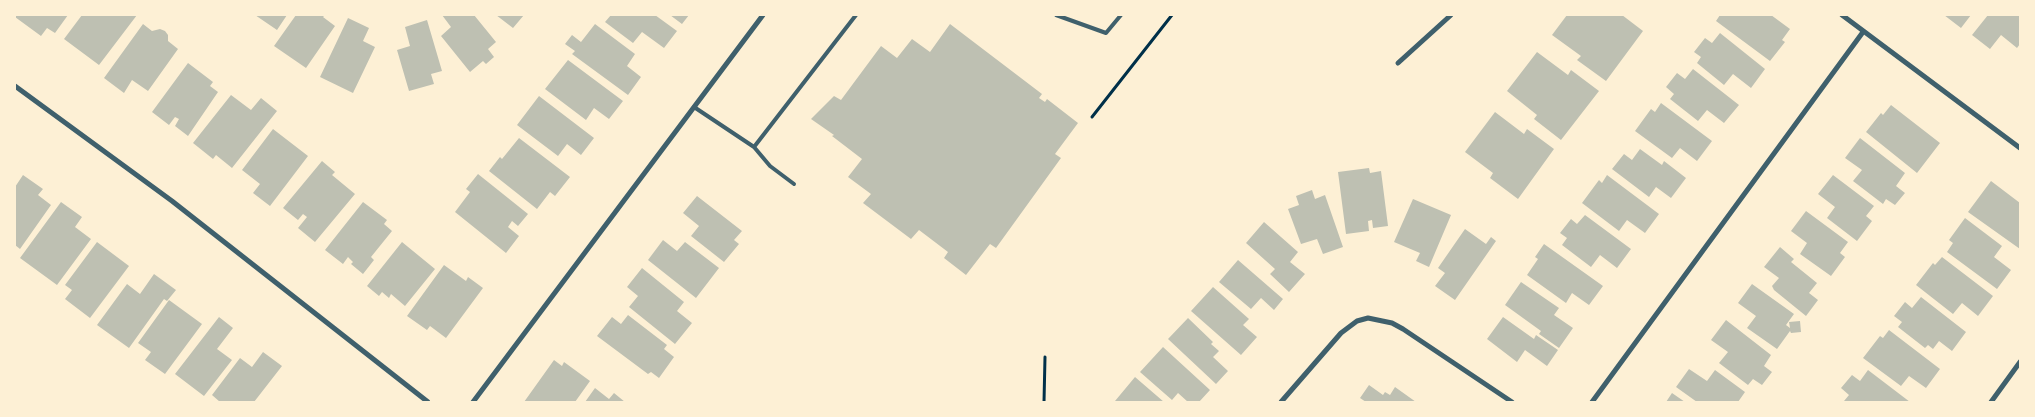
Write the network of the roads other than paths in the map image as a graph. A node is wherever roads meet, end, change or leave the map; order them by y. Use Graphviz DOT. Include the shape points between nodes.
graph roads {
  1 [pos="763,15"];
  2 [pos="856,15"];
  3 [pos="1056,15"];
  4 [pos="1121,15"];
  5 [pos="1450,15"];
  6 [pos="1842,15"];
  7 [pos="1863,32"];
  8 [pos="1398,63"];
  9 [pos="15,86"];
  10 [pos="694,107"];
  11 [pos="754,147"];
  12 [pos="2020,148"];
  13 [pos="794,184"];
  14 [pos="2020,362"];
  15 [pos="428,402"];
  16 [pos="472,402"];
  17 [pos="1281,402"];
  18 [pos="1512,402"];
  19 [pos="1592,402"];
  20 [pos="1991,402"];
  1 -- 10 [label="street"];
  2 -- 11 [label="lane"];
  3 -- 4 [label="lane" via="1106,33"];
  5 -- 8 [label="street"];
  6 -- 7 [label="street"];
  7 -- 12 [label="street"];
  7 -- 19 [label="street"];
  9 -- 15 [label="street" via="172,201"];
  10 -- 11 [label="lane"];
  10 -- 16 [label="street"];
  11 -- 13 [label="lane" via="770,166"];
  14 -- 20 [label="street"];
  17 -- 18 [label="street" via="1341,333 1357,321 1368,318 1403,329"];
}
